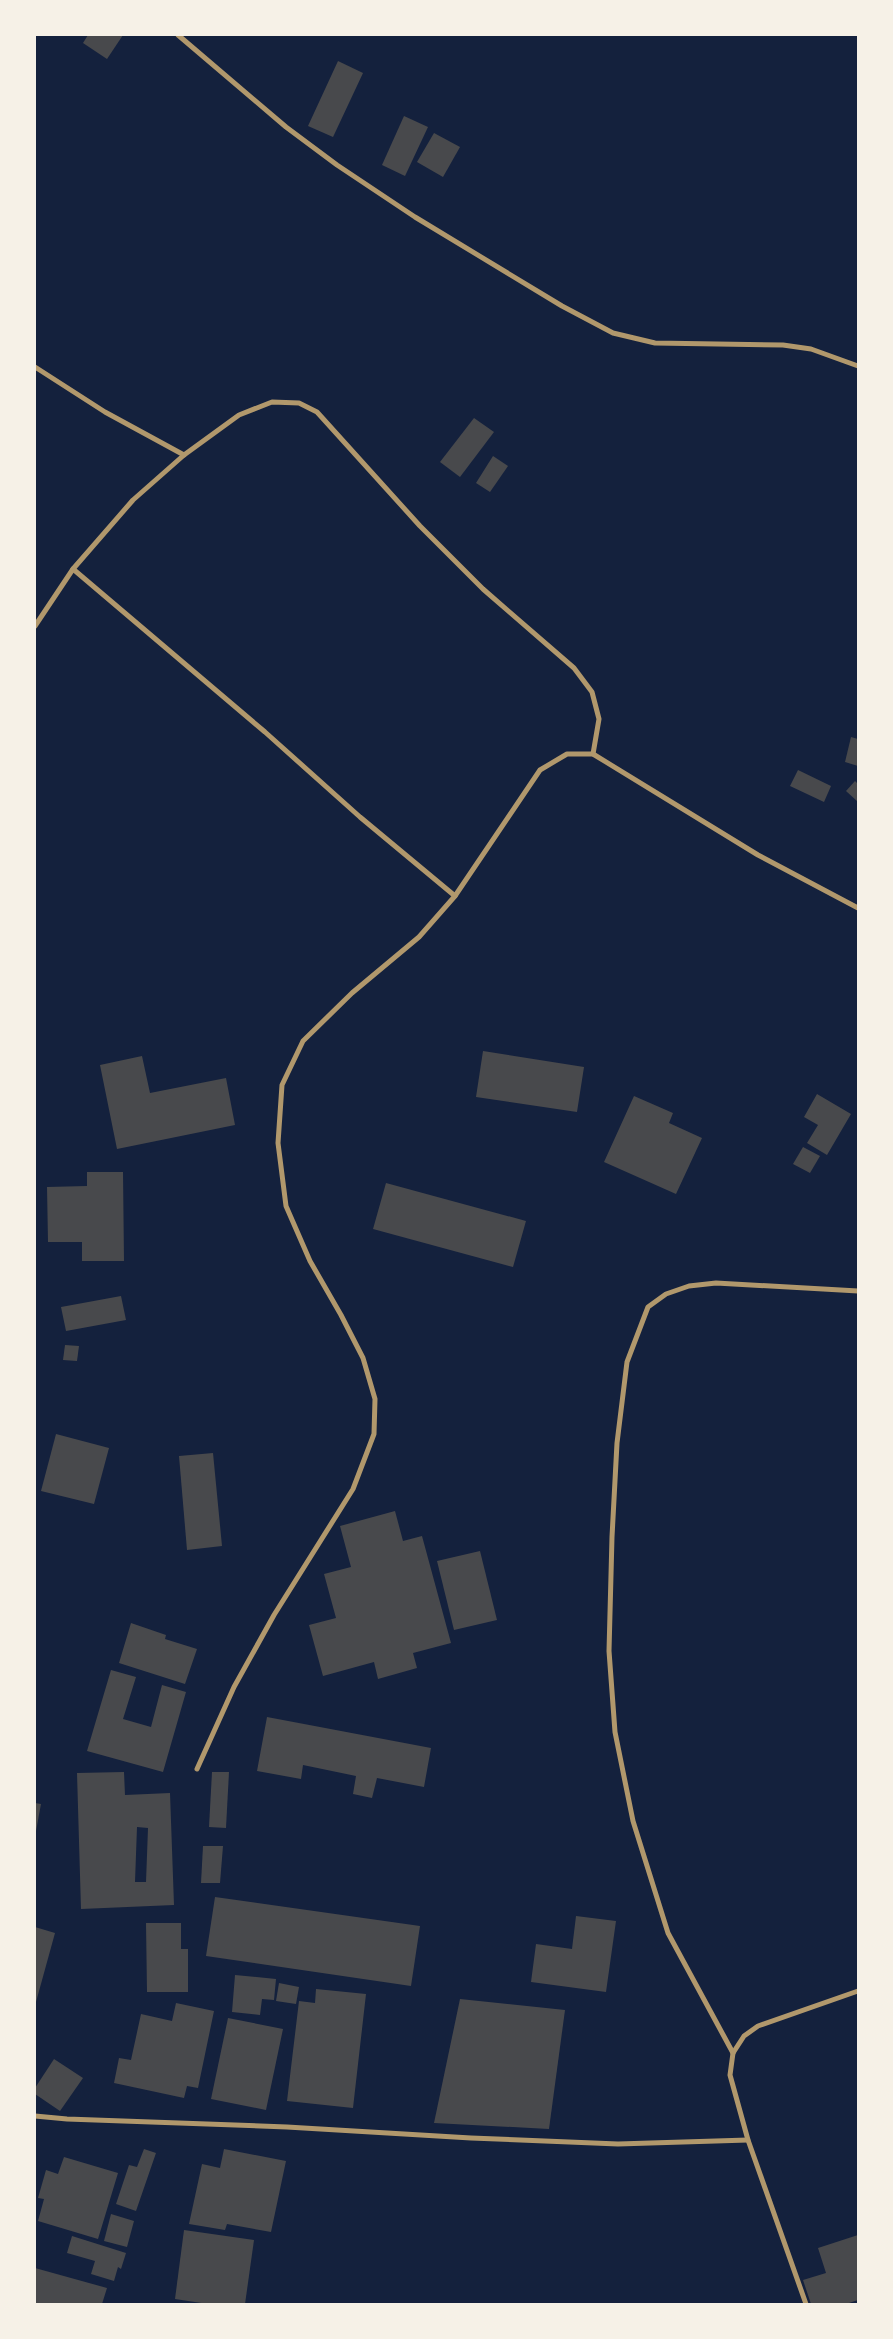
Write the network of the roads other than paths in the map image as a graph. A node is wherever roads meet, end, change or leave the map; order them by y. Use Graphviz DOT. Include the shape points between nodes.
graph roads {
  1 [pos="178,35"];
  2 [pos="858,366"];
  3 [pos="35,367"];
  4 [pos="184,455"];
  5 [pos="73,568"];
  6 [pos="35,626"];
  7 [pos="593,754"];
  8 [pos="456,896"];
  9 [pos="858,908"];
  10 [pos="858,1291"];
  11 [pos="197,1769"];
  12 [pos="858,1991"];
  13 [pos="733,2053"];
  14 [pos="35,2116"];
  15 [pos="748,2140"];
  16 [pos="806,2304"];
  1 -- 2 [label="street" via="336,165 414,217 553,301 613,333 655,343 783,345 811,349"];
  3 -- 4 [label="street" via="105,412"];
  4 -- 5 [label="street" via="133,500"];
  4 -- 7 [label="street" via="239,415 272,402 299,403 317,412 483,590 574,668 592,692 599,719"];
  5 -- 6 [label="street"];
  5 -- 8 [label="street"];
  7 -- 8 [label="street" via="567,754 540,770"];
  7 -- 9 [label="street" via="758,855"];
  8 -- 11 [label="street" via="419,937 352,992 303,1041 282,1084 278,1143 286,1206 310,1261 363,1358 374,1399 374,1434 353,1488 274,1615 234,1687"];
  10 -- 13 [label="street" via="716,1283 689,1286 666,1294 648,1307 627,1362 617,1443 612,1537 609,1651 615,1732 633,1821 668,1933"];
  12 -- 13 [label="street" via="758,2026 744,2036"];
  13 -- 15 [label="street" via="730,2075"];
  14 -- 15 [label="street" via="618,2144"];
  15 -- 16 [label="street"];
}
